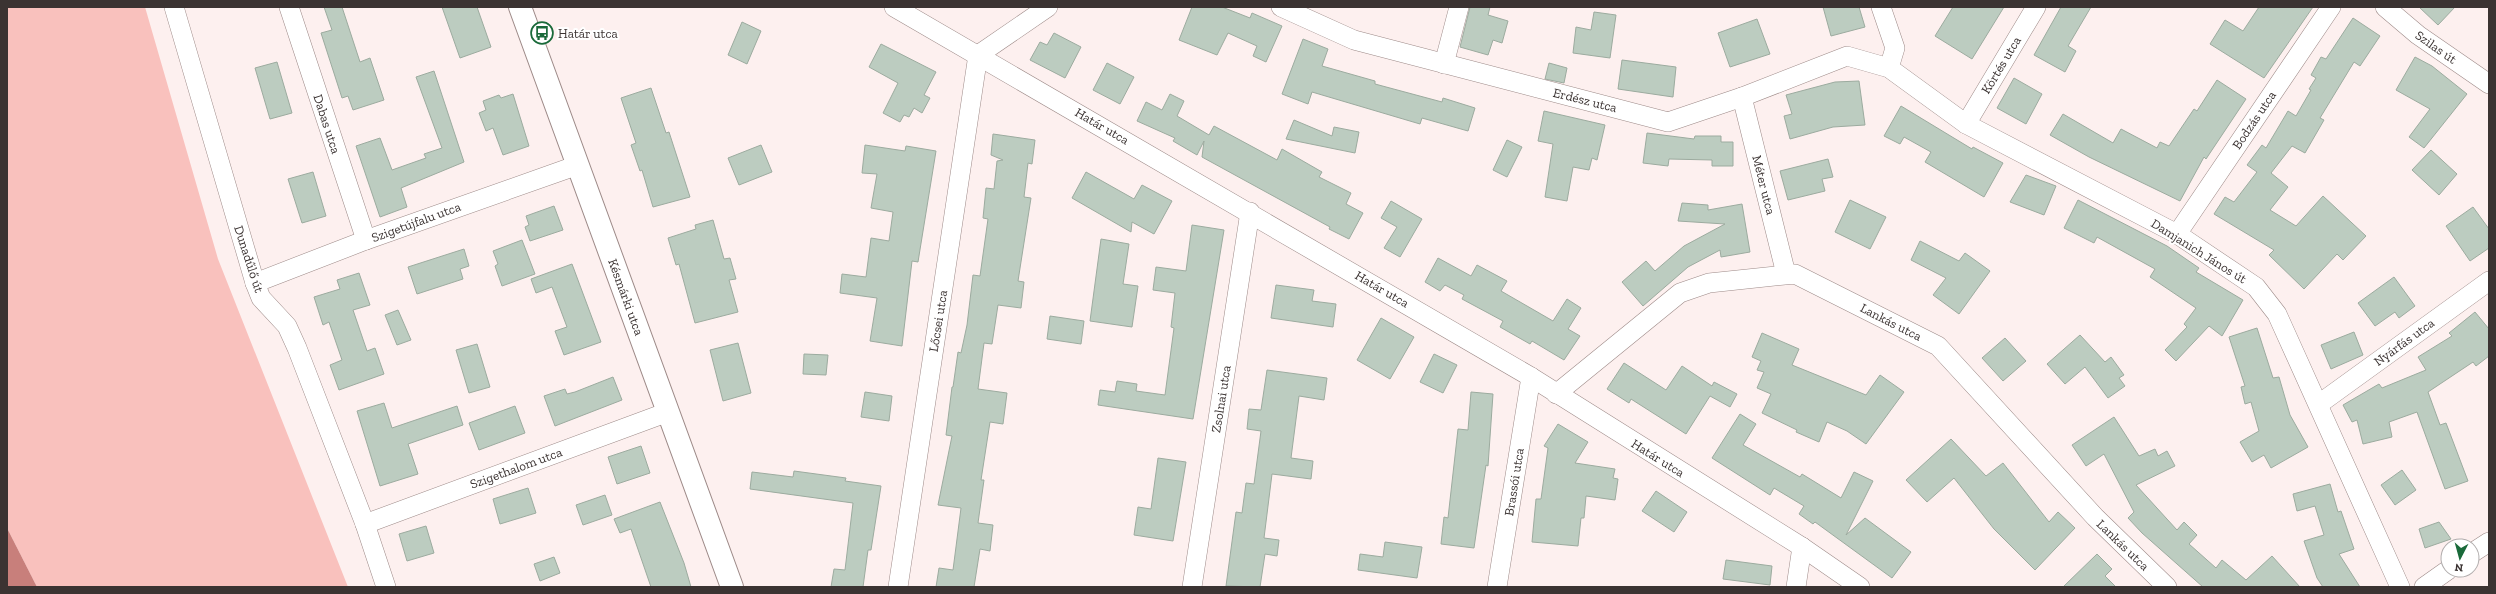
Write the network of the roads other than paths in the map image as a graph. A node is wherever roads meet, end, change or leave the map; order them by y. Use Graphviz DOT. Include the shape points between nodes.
graph roads {
  1 [pos="174,7"];
  2 [pos="289,7"];
  3 [pos="520,7"];
  4 [pos="894,7"];
  5 [pos="1048,7"];
  6 [pos="1281,7"];
  7 [pos="1459,7"];
  8 [pos="1882,7"];
  9 [pos="2036,7"];
  10 [pos="2331,7"];
  11 [pos="2385,7"];
  12 [pos="978,55"];
  13 [pos="1444,64"];
  14 [pos="1889,68"];
  15 [pos="2489,84"];
  16 [pos="1742,97"];
  17 [pos="1966,124"];
  18 [pos="578,165"];
  19 [pos="1250,212"];
  20 [pos="2177,234"];
  21 [pos="366,240"];
  22 [pos="1786,274"];
  23 [pos="2489,281"];
  24 [pos="255,284"];
  25 [pos="1531,377"];
  26 [pos="1556,394"];
  27 [pos="2319,404"];
  28 [pos="668,412"];
  29 [pos="365,524"];
  30 [pos="2489,542"];
  31 [pos="1802,547"];
  32 [pos="2480,548"];
  33 [pos="2440,576"];
  34 [pos="386,587"];
  35 [pos="732,587"];
  36 [pos="898,587"];
  37 [pos="1192,587"];
  38 [pos="1497,587"];
  39 [pos="1796,587"];
  40 [pos="1860,587"];
  41 [pos="2167,587"];
  42 [pos="2400,587"];
  43 [pos="2424,587"];
  1 -- 24 [label="street, Dunadűlő út"];
  2 -- 21 [label="street, Dabas utca"];
  3 -- 18 [label="street, Késmárki utca"];
  4 -- 12 [label="street, Határ utca"];
  5 -- 12 [label="street"];
  6 -- 13 [label="street, Erdész utca" via="1354,40"];
  7 -- 13 [label="street"];
  8 -- 14 [label="street" via="1896,48"];
  9 -- 17 [label="street, Körtés utca"];
  10 -- 20 [label="street, Bodzás utca"];
  11 -- 15 [label="street, Szilas út" via="2418,35"];
  12 -- 19 [label="street, Határ utca"];
  12 -- 36 [label="street, Lőcsei utca"];
  13 -- 16 [label="street, Erdész utca" via="1668,122"];
  14 -- 16 [label="street, Erdész utca" via="1847,56"];
  14 -- 17 [label="street, Damjanich János út"];
  16 -- 22 [label="street, Méter utca"];
  17 -- 20 [label="street, Damjanich János út"];
  18 -- 21 [label="street, Szigetújfalu utca"];
  18 -- 28 [label="street, Késmárki utca"];
  19 -- 25 [label="street, Határ utca"];
  19 -- 37 [label="street, Zsolnai utca"];
  20 -- 27 [label="street, Damjanich János út" via="2256,287 2277,314"];
  21 -- 24 [label="street, Szigetújfalu utca"];
  22 -- 26 [label="street, Lankás utca" via="1710,283 1680,293"];
  22 -- 41 [label="street, Lankás utca" via="1795,274 1938,346 2095,518"];
  23 -- 27 [label="street, Nyárfás utca"];
  24 -- 29 [label="street, Dunadűlő út" via="261,298 286,326 294,342"];
  25 -- 26 [label="street, Határ utca"];
  25 -- 38 [label="street, Brassói utca"];
  26 -- 31 [label="street, Határ utca"];
  27 -- 42 [label="street, Damjanich János út"];
  28 -- 29 [label="street, Szigethalom utca"];
  28 -- 35 [label="street, Késmárki utca"];
  29 -- 34 [label="street, Dunadűlő út"];
  30 -- 32 [label="street"];
  31 -- 39 [label="street"];
  31 -- 40 [label="street, Határ utca"];
  33 -- 43 [label="street"];
}
